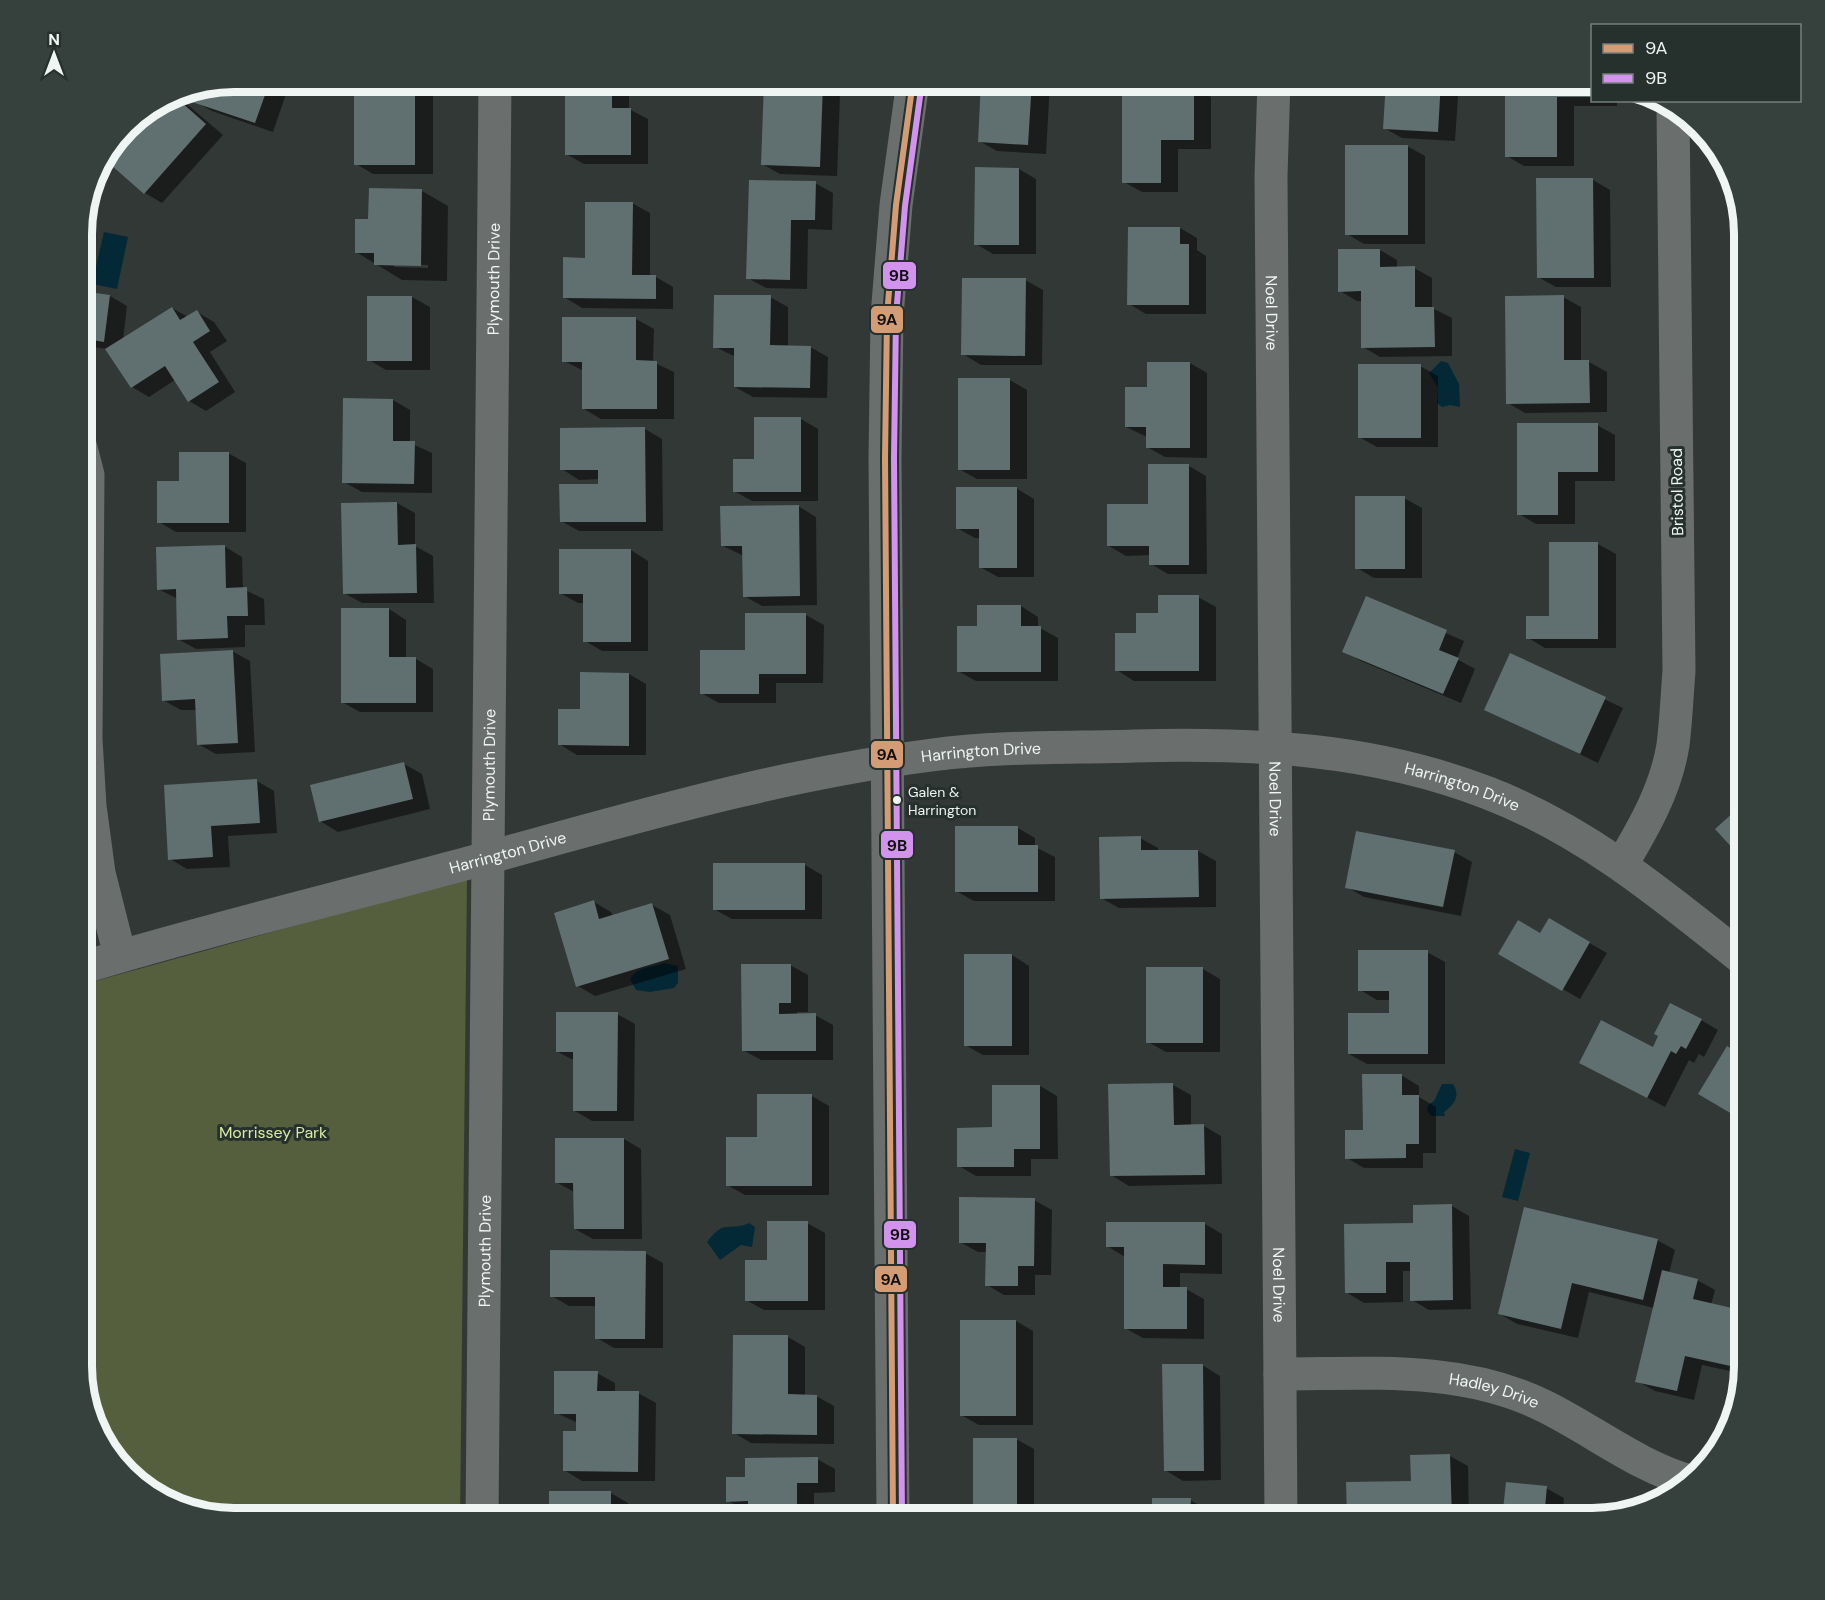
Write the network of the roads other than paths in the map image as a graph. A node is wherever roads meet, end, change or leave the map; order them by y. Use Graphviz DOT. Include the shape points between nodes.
graph roads {
  1 [pos="495,92"];
  2 [pos="911,92"];
  3 [pos="1274,92"];
  4 [pos="1673,117"];
  5 [pos="1276,746"];
  6 [pos="887,761"];
  7 [pos="92,821"];
  8 [pos="487,858"];
  9 [pos="1622,864"];
  10 [pos="1734,952"];
  11 [pos="120,956"];
  12 [pos="92,965"];
  13 [pos="1280,1374"];
  14 [pos="1680,1477"];
  15 [pos="482,1508"];
  16 [pos="893,1508"];
  17 [pos="1281,1508"];
  1 -- 8 [label="street, Plymouth Drive"];
  2 -- 6 [label="street" via="896,205 887,316"];
  3 -- 5 [label="street, Noel Drive"];
  4 -- 9 [label="street, Bristol Road" via="1679,671 1672,747 1660,792"];
  5 -- 6 [label="street, Harrington Drive" via="1017,749"];
  5 -- 9 [label="street, Harrington Drive" via="1336,752 1412,768 1489,793 1566,830"];
  5 -- 13 [label="street, Noel Drive"];
  6 -- 8 [label="street, Harrington Drive" via="794,777"];
  6 -- 16 [label="street"];
  7 -- 11 [label="street" via="99,873"];
  8 -- 11 [label="street, Harrington Drive"];
  8 -- 15 [label="street, Plymouth Drive"];
  9 -- 10 [label="street, Harrington Drive"];
  11 -- 12 [label="street, Harrington Drive"];
  13 -- 14 [label="street, Hadley Drive" via="1407,1373 1503,1390 1543,1406 1646,1464"];
  13 -- 17 [label="street, Noel Drive"];
}
